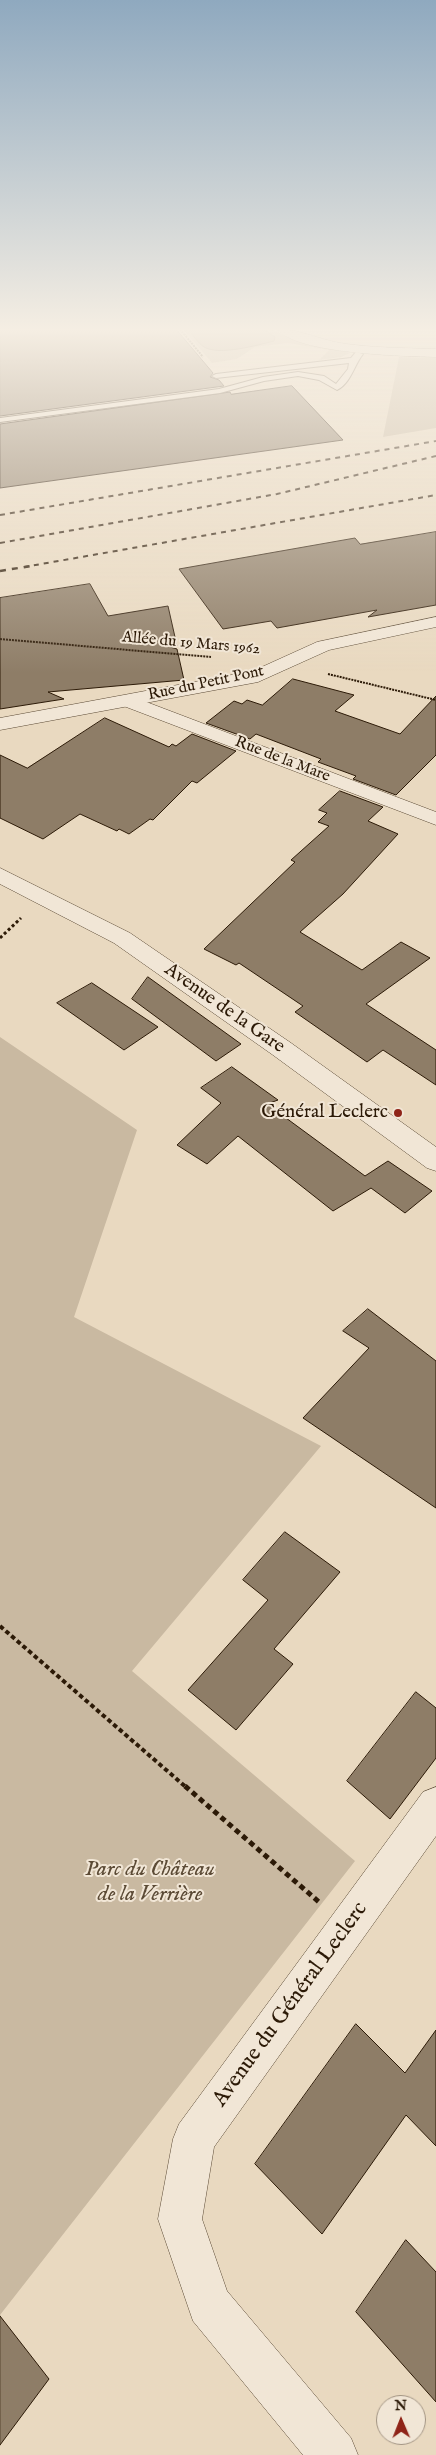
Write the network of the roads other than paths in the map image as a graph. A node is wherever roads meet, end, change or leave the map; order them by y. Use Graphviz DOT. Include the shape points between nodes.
graph roads {
  1 [pos="436,622"];
  2 [pos="128,701"];
  3 [pos="0,724"];
  4 [pos="436,819"];
  5 [pos="0,875"];
  6 [pos="436,1161"];
  7 [pos="436,1805"];
  8 [pos="334,2455"];
  1 -- 2 [label="street, Rue du Petit Pont" via="323,646 258,676"];
  2 -- 3 [label="street, Rue du Petit Pont"];
  2 -- 4 [label="street, Rue de la Mare"];
  5 -- 6 [label="street, Avenue de la Gare" via="122,938"];
  7 -- 8 [label="street, Avenue du Général Leclerc" via="194,2139 180,2219 210,2305"];
}
